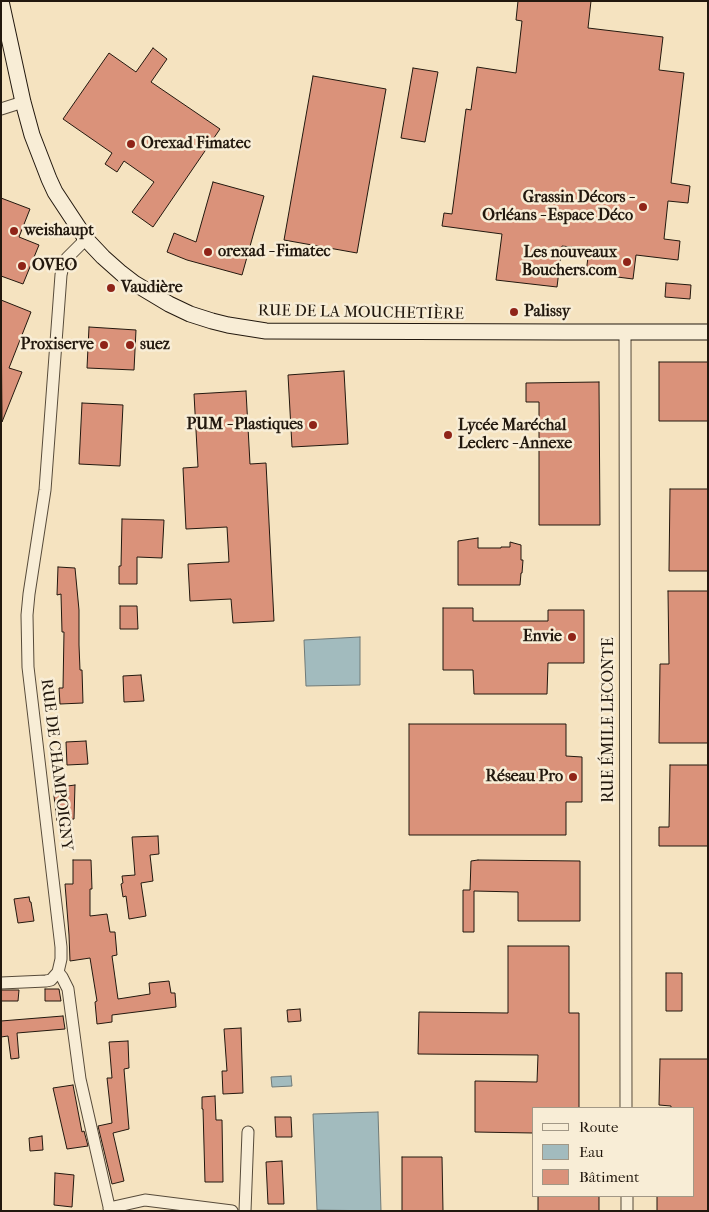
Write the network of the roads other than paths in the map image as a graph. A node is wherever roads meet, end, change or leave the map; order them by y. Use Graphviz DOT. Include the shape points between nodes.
graph roads {
  1 [pos="1,1"];
  2 [pos="24,102"];
  3 [pos="1,109"];
  4 [pos="86,239"];
  5 [pos="625,332"];
  6 [pos="708,332"];
  7 [pos="58,972"];
  8 [pos="1,984"];
  9 [pos="626,1107"];
  10 [pos="248,1132"];
  11 [pos="627,1197"];
  12 [pos="109,1209"];
  13 [pos="232,1211"];
  14 [pos="245,1211"];
  15 [pos="627,1211"];
  1 -- 2 [label="street, RUE DE LA MOUCHETIÈRE"];
  2 -- 3 [label="street"];
  2 -- 4 [label="street, RUE DE LA MOUCHETIÈRE" via="32,135 49,179"];
  4 -- 5 [label="street, RUE DE LA MOUCHETIÈRE" via="121,273 149,293 190,314 228,325 286,332"];
  4 -- 7 [label="street, RUE DE CHAMPOIGNY" via="67,258 61,275 46,490 28,615 29,681 61,946"];
  5 -- 6 [label="street, RUE DE LA MOUCHETIÈRE"];
  5 -- 9 [label="street, RUE ÉMILE LECONTE"];
  7 -- 8 [label="street" via="51,980"];
  7 -- 12 [label="street" via="68,989 80,1079"];
  10 -- 14 [label="street"];
  11 -- 15 [label="street"];
  12 -- 13 [label="street" via="145,1200"];
}
